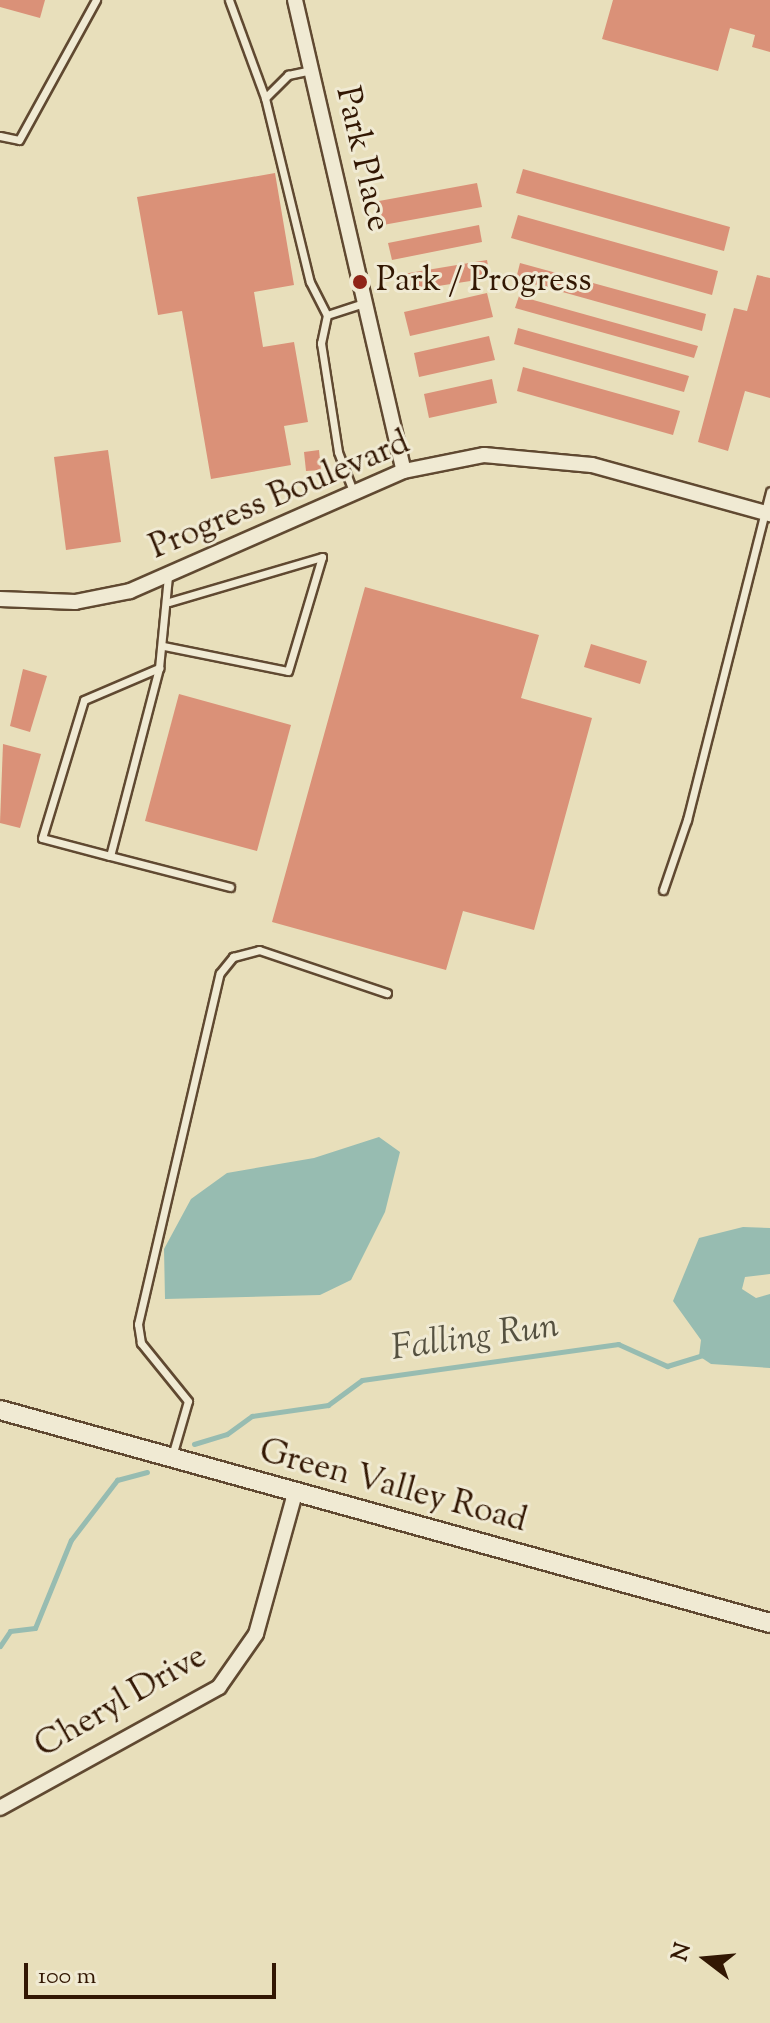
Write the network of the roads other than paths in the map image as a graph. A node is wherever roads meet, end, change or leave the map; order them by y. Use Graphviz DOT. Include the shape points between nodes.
graph roads {
  1 [pos="96,0"];
  2 [pos="229,0"];
  3 [pos="295,0"];
  4 [pos="311,70"];
  5 [pos="265,98"];
  6 [pos="0,136"];
  7 [pos="365,303"];
  8 [pos="327,315"];
  9 [pos="404,471"];
  10 [pos="353,491"];
  11 [pos="770,491"];
  12 [pos="767,513"];
  13 [pos="168,577"];
  14 [pos="0,599"];
  15 [pos="169,602"];
  16 [pos="164,646"];
  17 [pos="159,668"];
  18 [pos="110,856"];
  19 [pos="230,887"];
  20 [pos="663,890"];
  21 [pos="387,993"];
  22 [pos="0,1410"];
  23 [pos="172,1459"];
  24 [pos="295,1493"];
  25 [pos="770,1623"];
  26 [pos="0,1808"];
  1 -- 6 [label="lane" via="19,140"];
  2 -- 5 [label="lane"];
  3 -- 4 [label="street, Park Place"];
  4 -- 5 [label="lane" via="288,75"];
  4 -- 7 [label="street, Park Place"];
  5 -- 8 [label="lane" via="310,282"];
  7 -- 8 [label="lane"];
  7 -- 9 [label="street, Park Place"];
  8 -- 10 [label="lane" via="321,343 338,452"];
  9 -- 10 [label="street, Progress Boulevard"];
  9 -- 12 [label="street, Progress Boulevard" via="484,455 539,457"];
  10 -- 13 [label="street, Progress Boulevard"];
  11 -- 12 [label="lane"];
  12 -- 20 [label="lane" via="687,820"];
  13 -- 14 [label="street, Progress Boulevard" via="75,602"];
  13 -- 15 [label="lane"];
  15 -- 16 [label="lane"];
  15 -- 16 [label="lane" via="322,557 288,671"];
  16 -- 17 [label="lane"];
  17 -- 18 [label="lane"];
  17 -- 18 [label="lane" via="84,700 42,838"];
  18 -- 19 [label="lane"];
  21 -- 23 [label="lane" via="259,950 233,957 220,973 138,1324 141,1343 188,1401"];
  22 -- 23 [label="street, Green Valley Road"];
  23 -- 24 [label="street, Green Valley Road"];
  24 -- 25 [label="street, Green Valley Road"];
  24 -- 26 [label="street, Cheryl Drive" via="256,1634 219,1687"];
}
